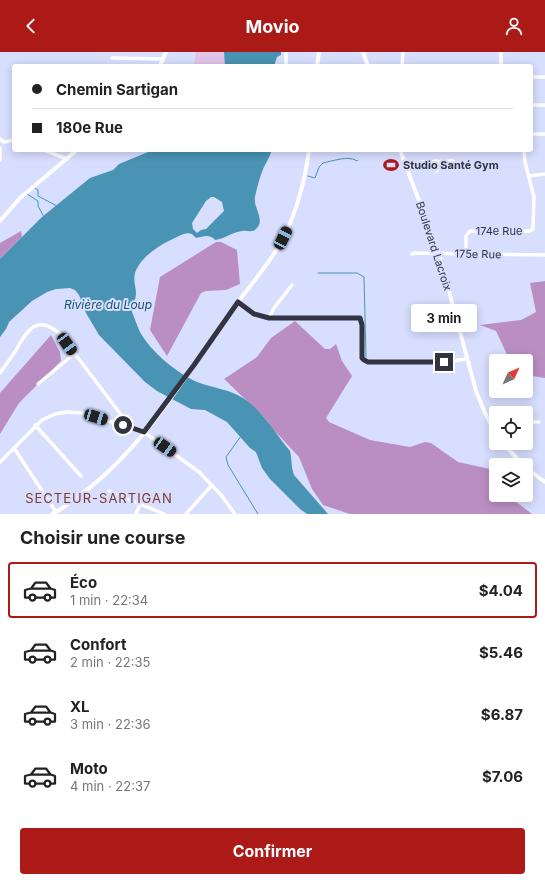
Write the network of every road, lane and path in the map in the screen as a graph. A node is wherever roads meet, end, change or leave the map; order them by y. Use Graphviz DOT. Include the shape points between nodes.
graph roads {
  1 [pos="166,52"];
  2 [pos="286,52"];
  3 [pos="319,52"];
  4 [pos="363,52"];
  5 [pos="403,52"];
  6 [pos="501,52"];
  7 [pos="112,58"];
  8 [pos="163,59"];
  9 [pos="161,64"];
  10 [pos="286,64"];
  11 [pos="317,64"];
  12 [pos="367,64"];
  13 [pos="402,64"];
  14 [pos="501,64"];
  15 [pos="545,76"];
  16 [pos="533,77"];
  17 [pos="533,105"];
  18 [pos="545,105"];
  19 [pos="533,134"];
  20 [pos="545,134"];
  21 [pos="0,139"];
  22 [pos="12,140"];
  23 [pos="0,148"];
  24 [pos="49,152"];
  25 [pos="75,152"];
  26 [pos="309,152"];
  27 [pos="401,152"];
  28 [pos="524,152"];
  29 [pos="66,159"];
  30 [pos="0,160"];
  31 [pos="436,161"];
  32 [pos="453,161"];
  33 [pos="406,167"];
  34 [pos="437,171"];
  35 [pos="545,174"];
  36 [pos="529,176"];
  37 [pos="0,221"];
  38 [pos="412,254"];
  39 [pos="439,254"];
  40 [pos="466,254"];
  41 [pos="545,255"];
  42 [pos="292,285"];
  43 [pos="238,302"];
  44 [pos="269,318"];
  45 [pos="74,354"];
  46 [pos="467,359"];
  47 [pos="0,373"];
  48 [pos="38,384"];
  49 [pos="489,418"];
  50 [pos="533,422"];
  51 [pos="538,422"];
  52 [pos="35,425"];
  53 [pos="123,425"];
  54 [pos="144,432"];
  55 [pos="14,448"];
  56 [pos="509,450"];
  57 [pos="517,458"];
  58 [pos="0,462"];
  59 [pos="533,473"];
  60 [pos="81,476"];
  61 [pos="545,482"];
  62 [pos="212,484"];
  63 [pos="109,491"];
  64 [pos="140,504"];
  65 [pos="54,513"];
  66 [pos="136,514"];
  67 [pos="164,514"];
  68 [pos="186,514"];
  69 [pos="235,514"];
  1 -- 8 [label="main road"];
  2 -- 10 [label="street"];
  3 -- 11 [label="main road"];
  4 -- 12 [label="main road"];
  5 -- 13 [label="street"];
  6 -- 14 [label="street"];
  7 -- 8 [label="street"];
  8 -- 9 [label="main road"];
  15 -- 16 [label="street"];
  17 -- 18 [label="street"];
  19 -- 20 [label="street"];
  21 -- 22 [label="street" via="4,142"];
  23 -- 30 [label="street"];
  24 -- 29 [label="street"];
  25 -- 29 [label="main road"];
  26 -- 43 [label="main road" via="302,186 287,231 269,263"];
  27 -- 33 [label="main road, Boulevard Lacroix"];
  28 -- 36 [label="street"];
  29 -- 37 [label="main road" via="20,198"];
  31 -- 32 [label="street"];
  31 -- 33 [label="street"];
  31 -- 34 [label="street"];
  33 -- 39 [label="main road, Boulevard Lacroix"];
  35 -- 36 [label="street"];
  36 -- 40 [label="street, 174e Rue" via="534,201 532,230 470,231 466,236"];
  38 -- 39 [label="street, 175e Rue"];
  39 -- 40 [label="street, 175e Rue"];
  39 -- 46 [label="main road, Boulevard Lacroix"];
  40 -- 41 [label="street, 175e Rue"];
  42 -- 44 [label="street"];
  43 -- 44 [label="street" via="254,314"];
  43 -- 54 [label="main road"];
  44 -- 46 [label="street" via="360,318 362,355 368,362 444,362"];
  45 -- 47 [label="street" via="55,330 44,325 34,326 29,329"];
  45 -- 48 [label="street"];
  45 -- 53 [label="street" via="122,416"];
  46 -- 49 [label="main road, Boulevard Lacroix" via="479,401"];
  50 -- 51 [label="street"];
  52 -- 53 [label="street" via="55,414 67,412 82,413"];
  52 -- 55 [label="street"];
  52 -- 60 [label="street"];
  53 -- 54 [label="street"];
  54 -- 62 [label="street" via="186,461"];
  54 -- 65 [label="main road" via="98,482"];
  55 -- 58 [label="street"];
  55 -- 65 [label="street"];
  56 -- 57 [label="main road"];
  59 -- 61 [label="main road"];
  62 -- 68 [label="street"];
  62 -- 69 [label="street"];
  63 -- 64 [label="street"];
  64 -- 66 [label="street"];
  64 -- 67 [label="street"];
}
